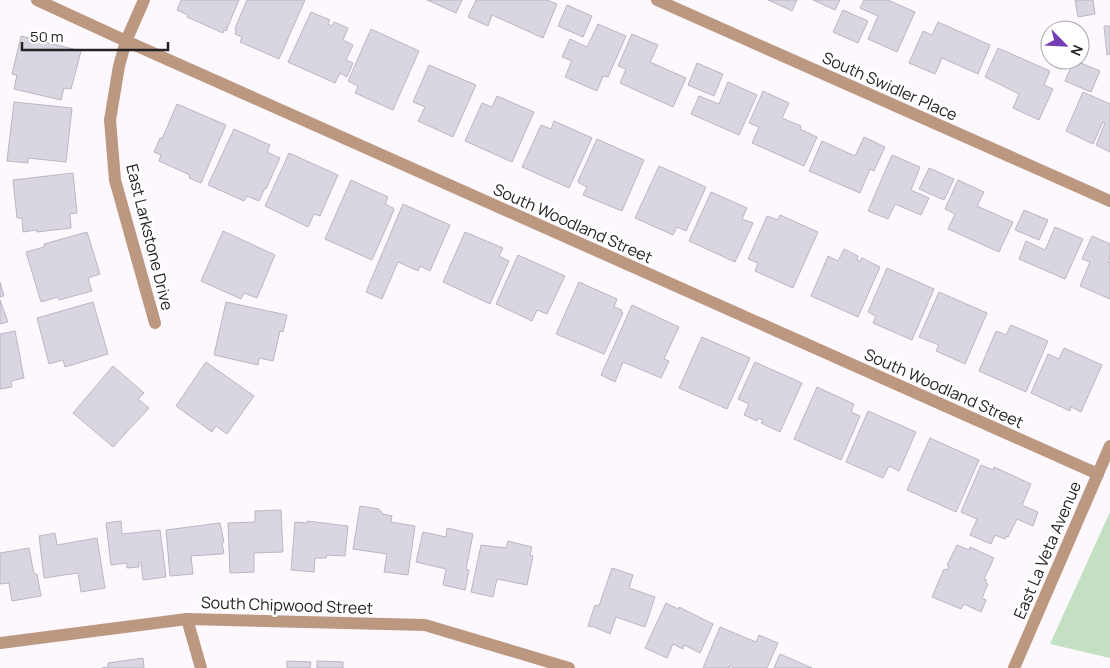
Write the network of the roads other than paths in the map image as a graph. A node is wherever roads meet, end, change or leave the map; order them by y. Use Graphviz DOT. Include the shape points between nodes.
graph roads {
  1 [pos="37,0"];
  2 [pos="144,0"];
  3 [pos="656,0"];
  4 [pos="126,41"];
  5 [pos="1110,201"];
  6 [pos="155,323"];
  7 [pos="1110,446"];
  8 [pos="1098,474"];
  9 [pos="187,619"];
  10 [pos="0,643"];
  11 [pos="201,668"];
  12 [pos="569,668"];
  13 [pos="1014,668"];
  1 -- 4 [label="street, South Woodland Street"];
  2 -- 4 [label="street, East Larkstone Drive"];
  3 -- 5 [label="street, South Swidler Place"];
  4 -- 6 [label="street, East Larkstone Drive" via="110,120 116,180"];
  4 -- 8 [label="street, South Woodland Street"];
  7 -- 8 [label="street, East La Veta Avenue"];
  8 -- 13 [label="street, East La Veta Avenue"];
  9 -- 10 [label="street, South Chipwood Street"];
  9 -- 11 [label="street"];
  9 -- 12 [label="street, South Chipwood Street" via="425,626"];
}
